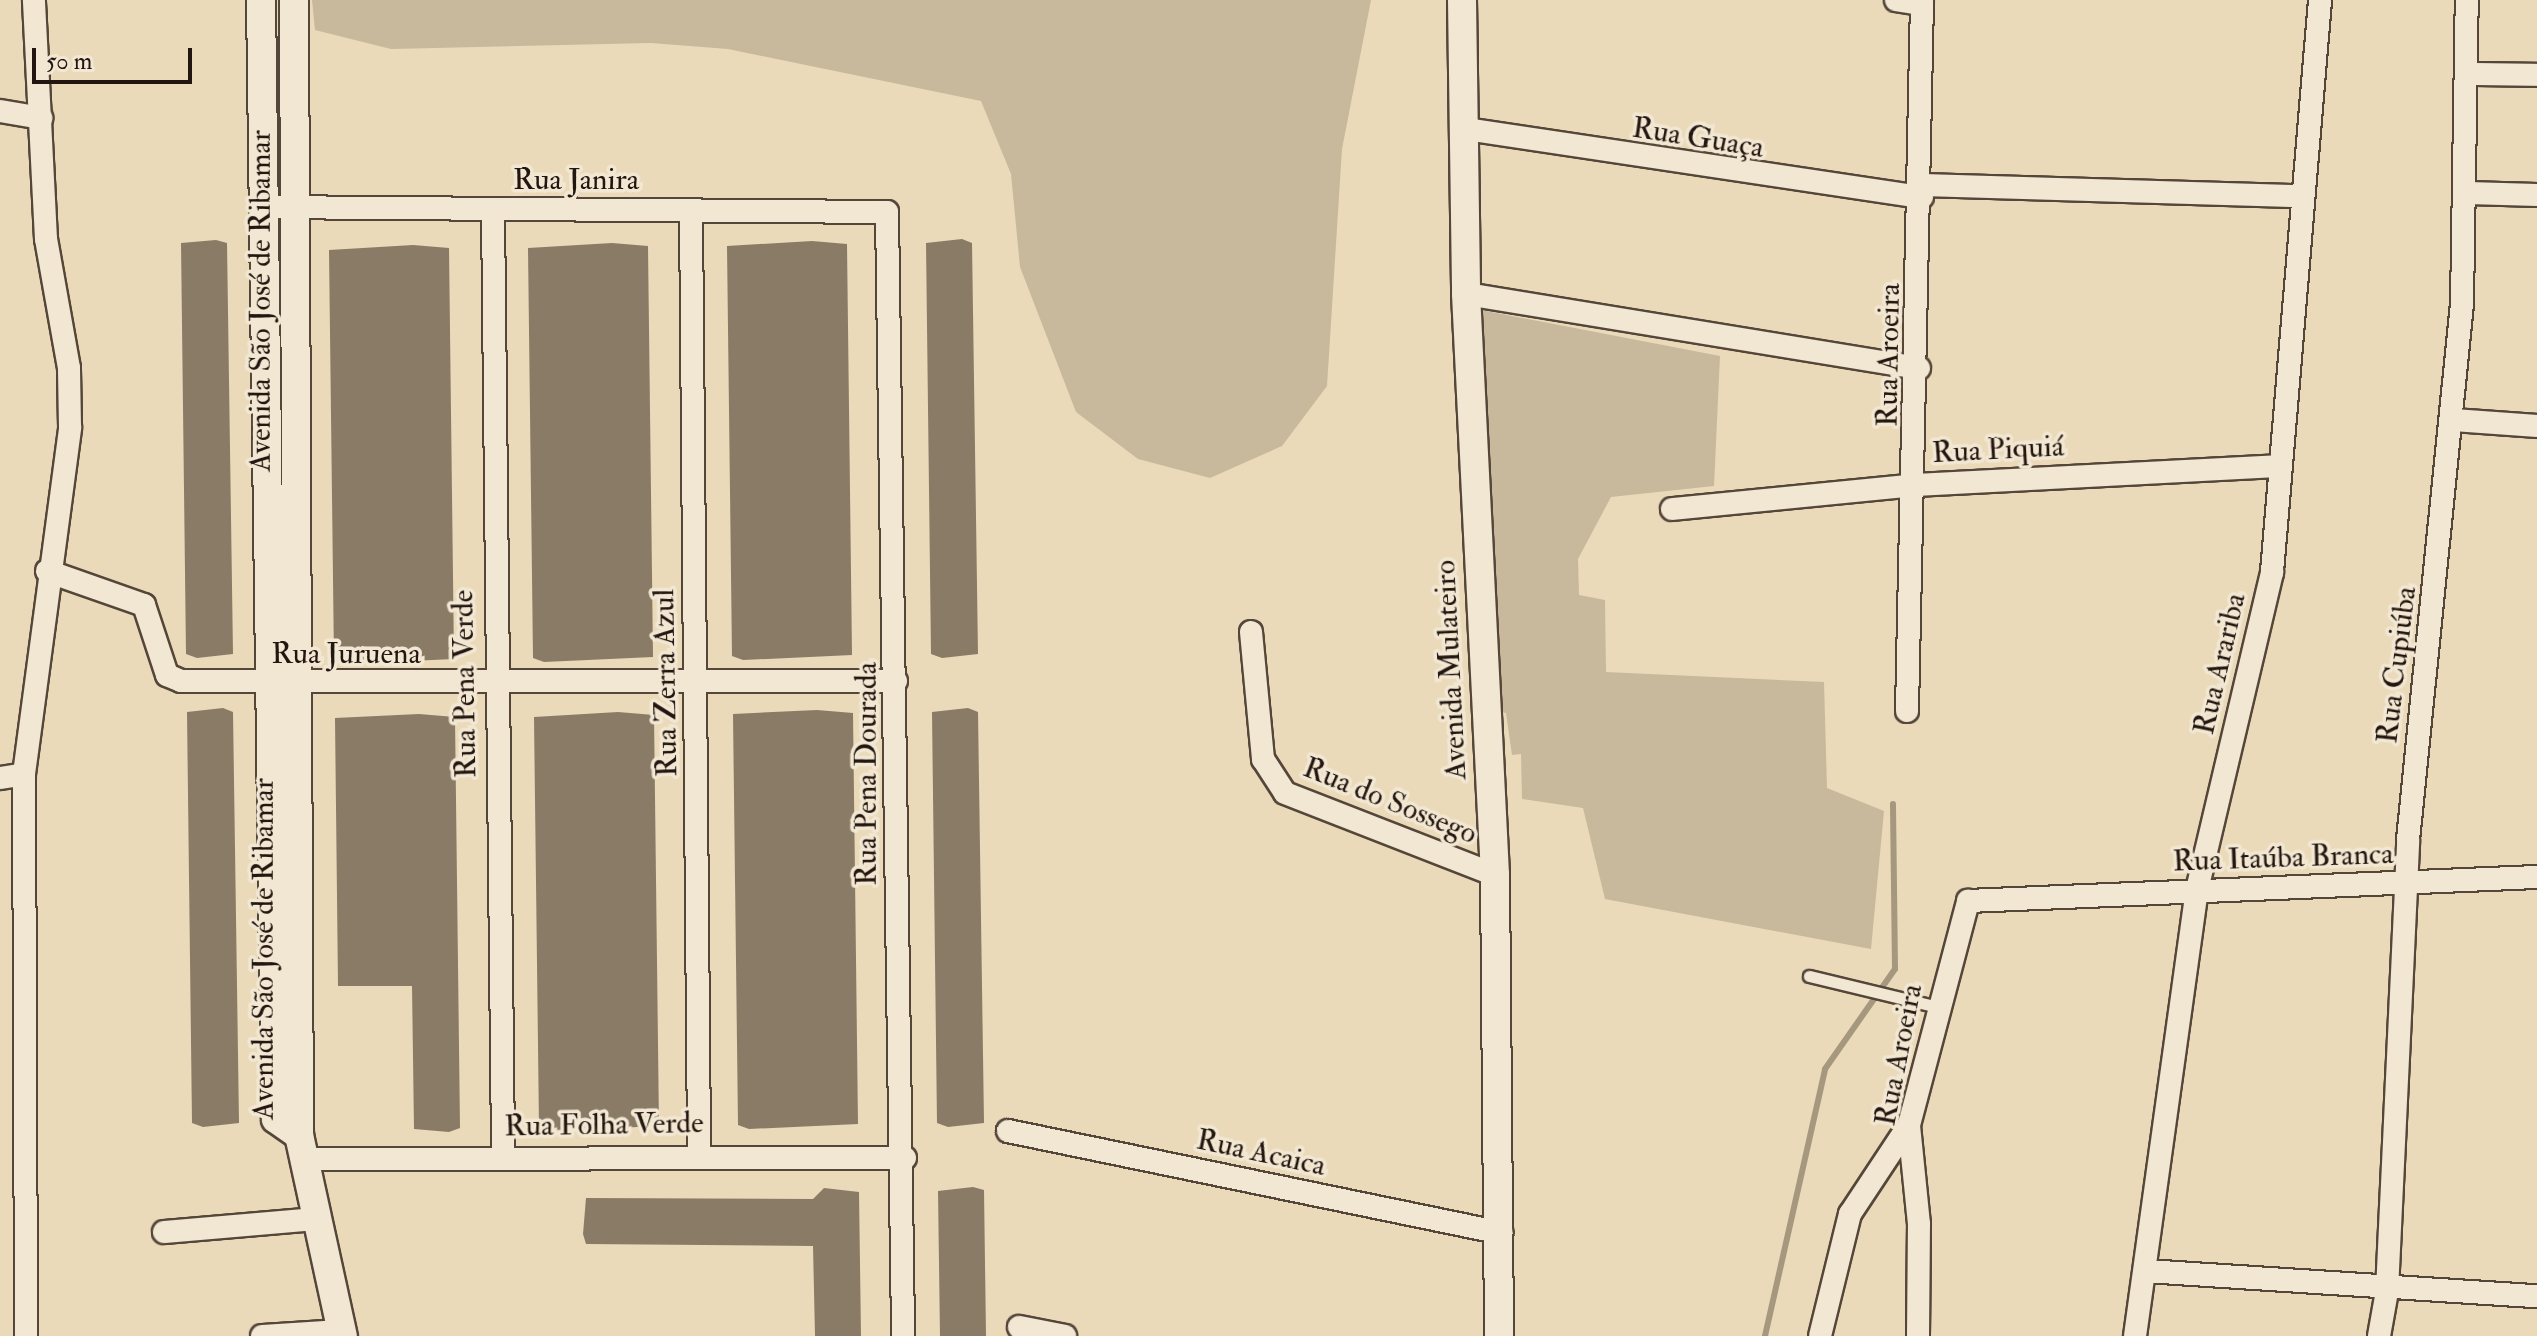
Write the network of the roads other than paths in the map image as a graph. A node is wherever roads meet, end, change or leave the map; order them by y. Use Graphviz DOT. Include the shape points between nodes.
graph roads {
  1 [pos="34,0"];
  2 [pos="261,0"];
  3 [pos="294,0"];
  4 [pos="1462,0"];
  5 [pos="1896,0"];
  6 [pos="2320,0"];
  7 [pos="2467,0"];
  8 [pos="1922,2"];
  9 [pos="2468,74"];
  10 [pos="2537,75"];
  11 [pos="0,111"];
  12 [pos="41,118"];
  13 [pos="1466,129"];
  14 [pos="1922,191"];
  15 [pos="2468,193"];
  16 [pos="2537,195"];
  17 [pos="2300,196"];
  18 [pos="263,207"];
  19 [pos="294,207"];
  20 [pos="493,210"];
  21 [pos="691,211"];
  22 [pos="887,212"];
  23 [pos="1466,294"];
  24 [pos="1919,368"];
  25 [pos="2454,420"];
  26 [pos="2537,426"];
  27 [pos="2281,466"];
  28 [pos="1917,485"];
  29 [pos="1672,509"];
  30 [pos="47,571"];
  31 [pos="1251,632"];
  32 [pos="896,681"];
  33 [pos="697,682"];
  34 [pos="494,683"];
  35 [pos="266,684"];
  36 [pos="296,685"];
  37 [pos="1907,711"];
  38 [pos="24,774"];
  39 [pos="0,778"];
  40 [pos="1495,875"];
  41 [pos="2537,877"];
  42 [pos="2406,883"];
  43 [pos="2031,894"];
  44 [pos="2196,894"];
  45 [pos="1809,976"];
  46 [pos="1938,1007"];
  47 [pos="1909,1125"];
  48 [pos="1008,1131"];
  49 [pos="301,1147"];
  50 [pos="699,1154"];
  51 [pos="503,1156"];
  52 [pos="905,1158"];
  53 [pos="316,1219"];
  54 [pos="164,1232"];
  55 [pos="1502,1233"];
  56 [pos="2146,1271"];
  57 [pos="2387,1291"];
  58 [pos="2537,1296"];
  59 [pos="1019,1327"];
  60 [pos="342,1334"];
  61 [pos="26,1336"];
  62 [pos="262,1336"];
  63 [pos="903,1336"];
  64 [pos="1065,1336"];
  65 [pos="1499,1336"];
  66 [pos="1820,1336"];
  67 [pos="1918,1336"];
  68 [pos="2135,1336"];
  69 [pos="2379,1336"];
  1 -- 12 [label="street"];
  2 -- 18 [label="street, Avenida São José de Ribamar"];
  3 -- 19 [label="street, Avenida São José de Ribamar"];
  4 -- 13 [label="street, Avenida Mulateiro"];
  5 -- 8 [label="street"];
  6 -- 17 [label="street, Rua Arariba"];
  7 -- 9 [label="street, Rua Cupiúba"];
  8 -- 14 [label="street, Rua Aroeira"];
  9 -- 10 [label="street"];
  9 -- 15 [label="street, Rua Cupiúba"];
  11 -- 12 [label="street"];
  12 -- 30 [label="street" via="46,239 69,368 70,427"];
  13 -- 14 [label="street, Rua Guaça"];
  13 -- 23 [label="street, Avenida Mulateiro"];
  14 -- 17 [label="street, Rua Guaça"];
  14 -- 24 [label="street, Rua Aroeira"];
  15 -- 16 [label="street"];
  15 -- 25 [label="street, Rua Cupiúba"];
  17 -- 27 [label="street, Rua Arariba"];
  18 -- 19 [label="street, Rua Janira"];
  18 -- 35 [label="street, Avenida São José de Ribamar"];
  19 -- 20 [label="street, Rua Janira"];
  19 -- 36 [label="street, Avenida São José de Ribamar"];
  20 -- 21 [label="street, Rua Janira"];
  20 -- 34 [label="street, Rua Pena Verde"];
  21 -- 22 [label="street, Rua Janira"];
  21 -- 33 [label="street, Rua Zerra Azul"];
  22 -- 32 [label="street, Rua Pena Dourada"];
  23 -- 24 [label="street"];
  23 -- 40 [label="street, Avenida Mulateiro"];
  24 -- 28 [label="street, Rua Aroeira"];
  25 -- 26 [label="street"];
  25 -- 42 [label="street, Rua Cupiúba"];
  27 -- 28 [label="street, Rua Piquiá"];
  27 -- 44 [label="street, Rua Arariba" via="2272,572"];
  28 -- 29 [label="street, Rua Piquiá"];
  28 -- 37 [label="street, Rua Aroeira"];
  30 -- 35 [label="street, Rua Juruena" via="144,605 167,675"];
  30 -- 38 [label="street"];
  31 -- 40 [label="street, Rua do Sossego" via="1263,759 1285,793"];
  32 -- 33 [label="street, Rua Juruena"];
  32 -- 52 [label="street, Rua Pena Dourada"];
  33 -- 34 [label="street, Rua Juruena"];
  33 -- 50 [label="street, Rua Zerra Azul"];
  34 -- 36 [label="street, Rua Juruena"];
  34 -- 51 [label="street, Rua Pena Verde"];
  35 -- 36 [label="street, Rua Juruena"];
  35 -- 49 [label="street, Avenida São José de Ribamar" via="276,1119"];
  36 -- 49 [label="street, Avenida São José de Ribamar"];
  38 -- 39 [label="street"];
  38 -- 61 [label="street"];
  40 -- 55 [label="street, Avenida Mulateiro"];
  41 -- 42 [label="street, Rua Itaúba Branca"];
  42 -- 44 [label="street, Rua Itaúba Branca"];
  42 -- 57 [label="street, Rua Cupiúba"];
  43 -- 44 [label="street, Rua Itaúba Branca"];
  43 -- 46 [label="street, Rua Aroeira" via="1976,898 1962,907"];
  44 -- 56 [label="street, Rua Arariba"];
  45 -- 46 [label="lane"];
  46 -- 47 [label="street, Rua Aroeira"];
  47 -- 66 [label="street" via="1850,1214"];
  47 -- 67 [label="street, Rua Aroeira" via="1919,1224"];
  48 -- 55 [label="street, Rua Acaica"];
  49 -- 51 [label="street, Rua Folha Verde"];
  49 -- 53 [label="street"];
  50 -- 51 [label="street, Rua Folha Verde"];
  50 -- 52 [label="street, Rua Folha Verde"];
  52 -- 63 [label="street, Rua Pena Dourada"];
  53 -- 54 [label="street"];
  53 -- 60 [label="street"];
  55 -- 65 [label="street, Avenida Mulateiro"];
  56 -- 57 [label="street"];
  56 -- 68 [label="street, Rua Arariba"];
  57 -- 58 [label="street"];
  57 -- 69 [label="street, Rua Cupiúba"];
  59 -- 64 [label="street"];
  60 -- 62 [label="street"];
}
